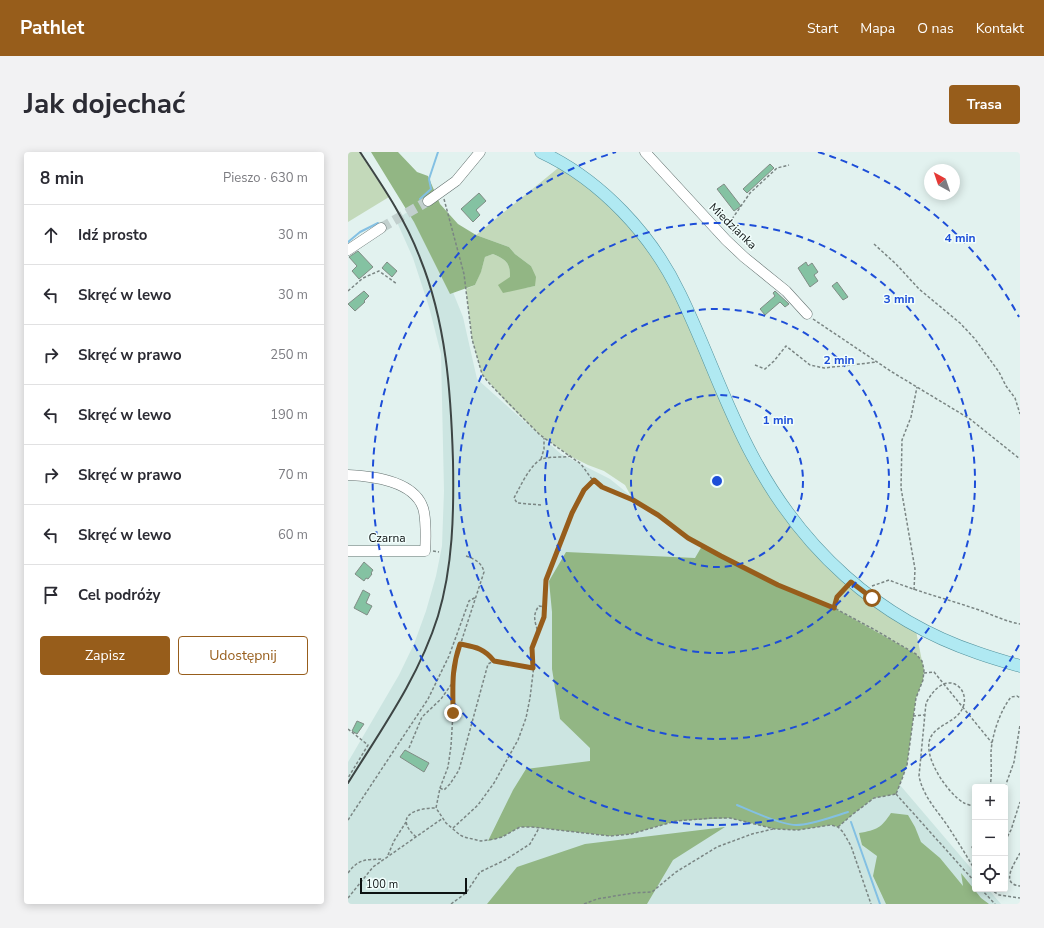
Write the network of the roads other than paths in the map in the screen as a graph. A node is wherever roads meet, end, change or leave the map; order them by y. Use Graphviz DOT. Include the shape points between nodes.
graph roads {
  1 [pos="480,152"];
  2 [pos="541,152"];
  3 [pos="645,152"];
  4 [pos="428,201"];
  5 [pos="381,228"];
  6 [pos="348,250"];
  7 [pos="807,314"];
  8 [pos="348,475"];
  9 [pos="348,551"];
  10 [pos="1020,666"];
  1 -- 4 [label="street" via="456,181"];
  2 -- 10 [label="main road" via="592,185 646,238 680,293 737,425 766,481 790,518 827,560 862,591 893,613 943,639"];
  3 -- 7 [label="street, Miedzianka" via="726,240 786,291"];
  5 -- 6 [label="street"];
  8 -- 9 [label="street, Czarna" via="379,478 417,497 424,509 425,551"];
}
